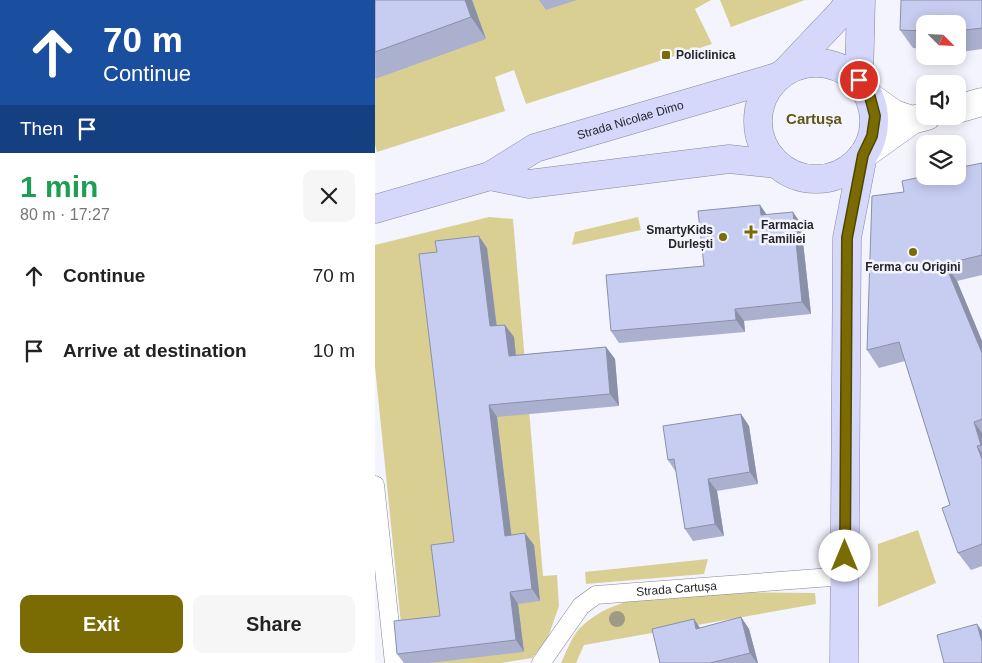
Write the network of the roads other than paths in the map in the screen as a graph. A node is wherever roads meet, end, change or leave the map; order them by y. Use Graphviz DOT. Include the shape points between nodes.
graph roads {
  1 [pos="850,0"];
  2 [pos="861,0"];
  3 [pos="783,73"];
  4 [pos="864,89"];
  5 [pos="982,102"];
  6 [pos="966,106"];
  7 [pos="916,118"];
  8 [pos="916,120"];
  9 [pos="863,155"];
  10 [pos="776,164"];
  11 [pos="490,176"];
  12 [pos="811,179"];
  13 [pos="375,209"];
  14 [pos="847,238"];
  15 [pos="375,485"];
  16 [pos="845,576"];
  17 [pos="394,663"];
  18 [pos="541,663"];
  19 [pos="844,663"];
  1 -- 3 [label="street"];
  2 -- 4 [label="street"];
  3 -- 4 [label="street" via="805,62 824,62 843,68"];
  3 -- 10 [label="street" via="763,96 757,114 764,150"];
  3 -- 11 [label="street, Strada Nicolae Dimo" via="535,148"];
  4 -- 7 [label="street" via="895,114"];
  4 -- 9 [label="street" via="874,123"];
  5 -- 6 [label="street"];
  8 -- 9 [label="street"];
  9 -- 12 [label="street" via="850,169 832,178"];
  9 -- 14 [label="street"];
  10 -- 11 [label="street, Strada Nicolae Dimo" via="729,159 529,184"];
  10 -- 12 [label="street" via="792,174"];
  11 -- 13 [label="street, Strada Nicolae Dimo"];
  12 -- 14 [label="street" via="828,192"];
  14 -- 16 [label="street"];
  15 -- 17 [label="lane"];
  16 -- 18 [label="lane, Strada Cartușa" via="596,595 581,606"];
  16 -- 19 [label="street"];
}
